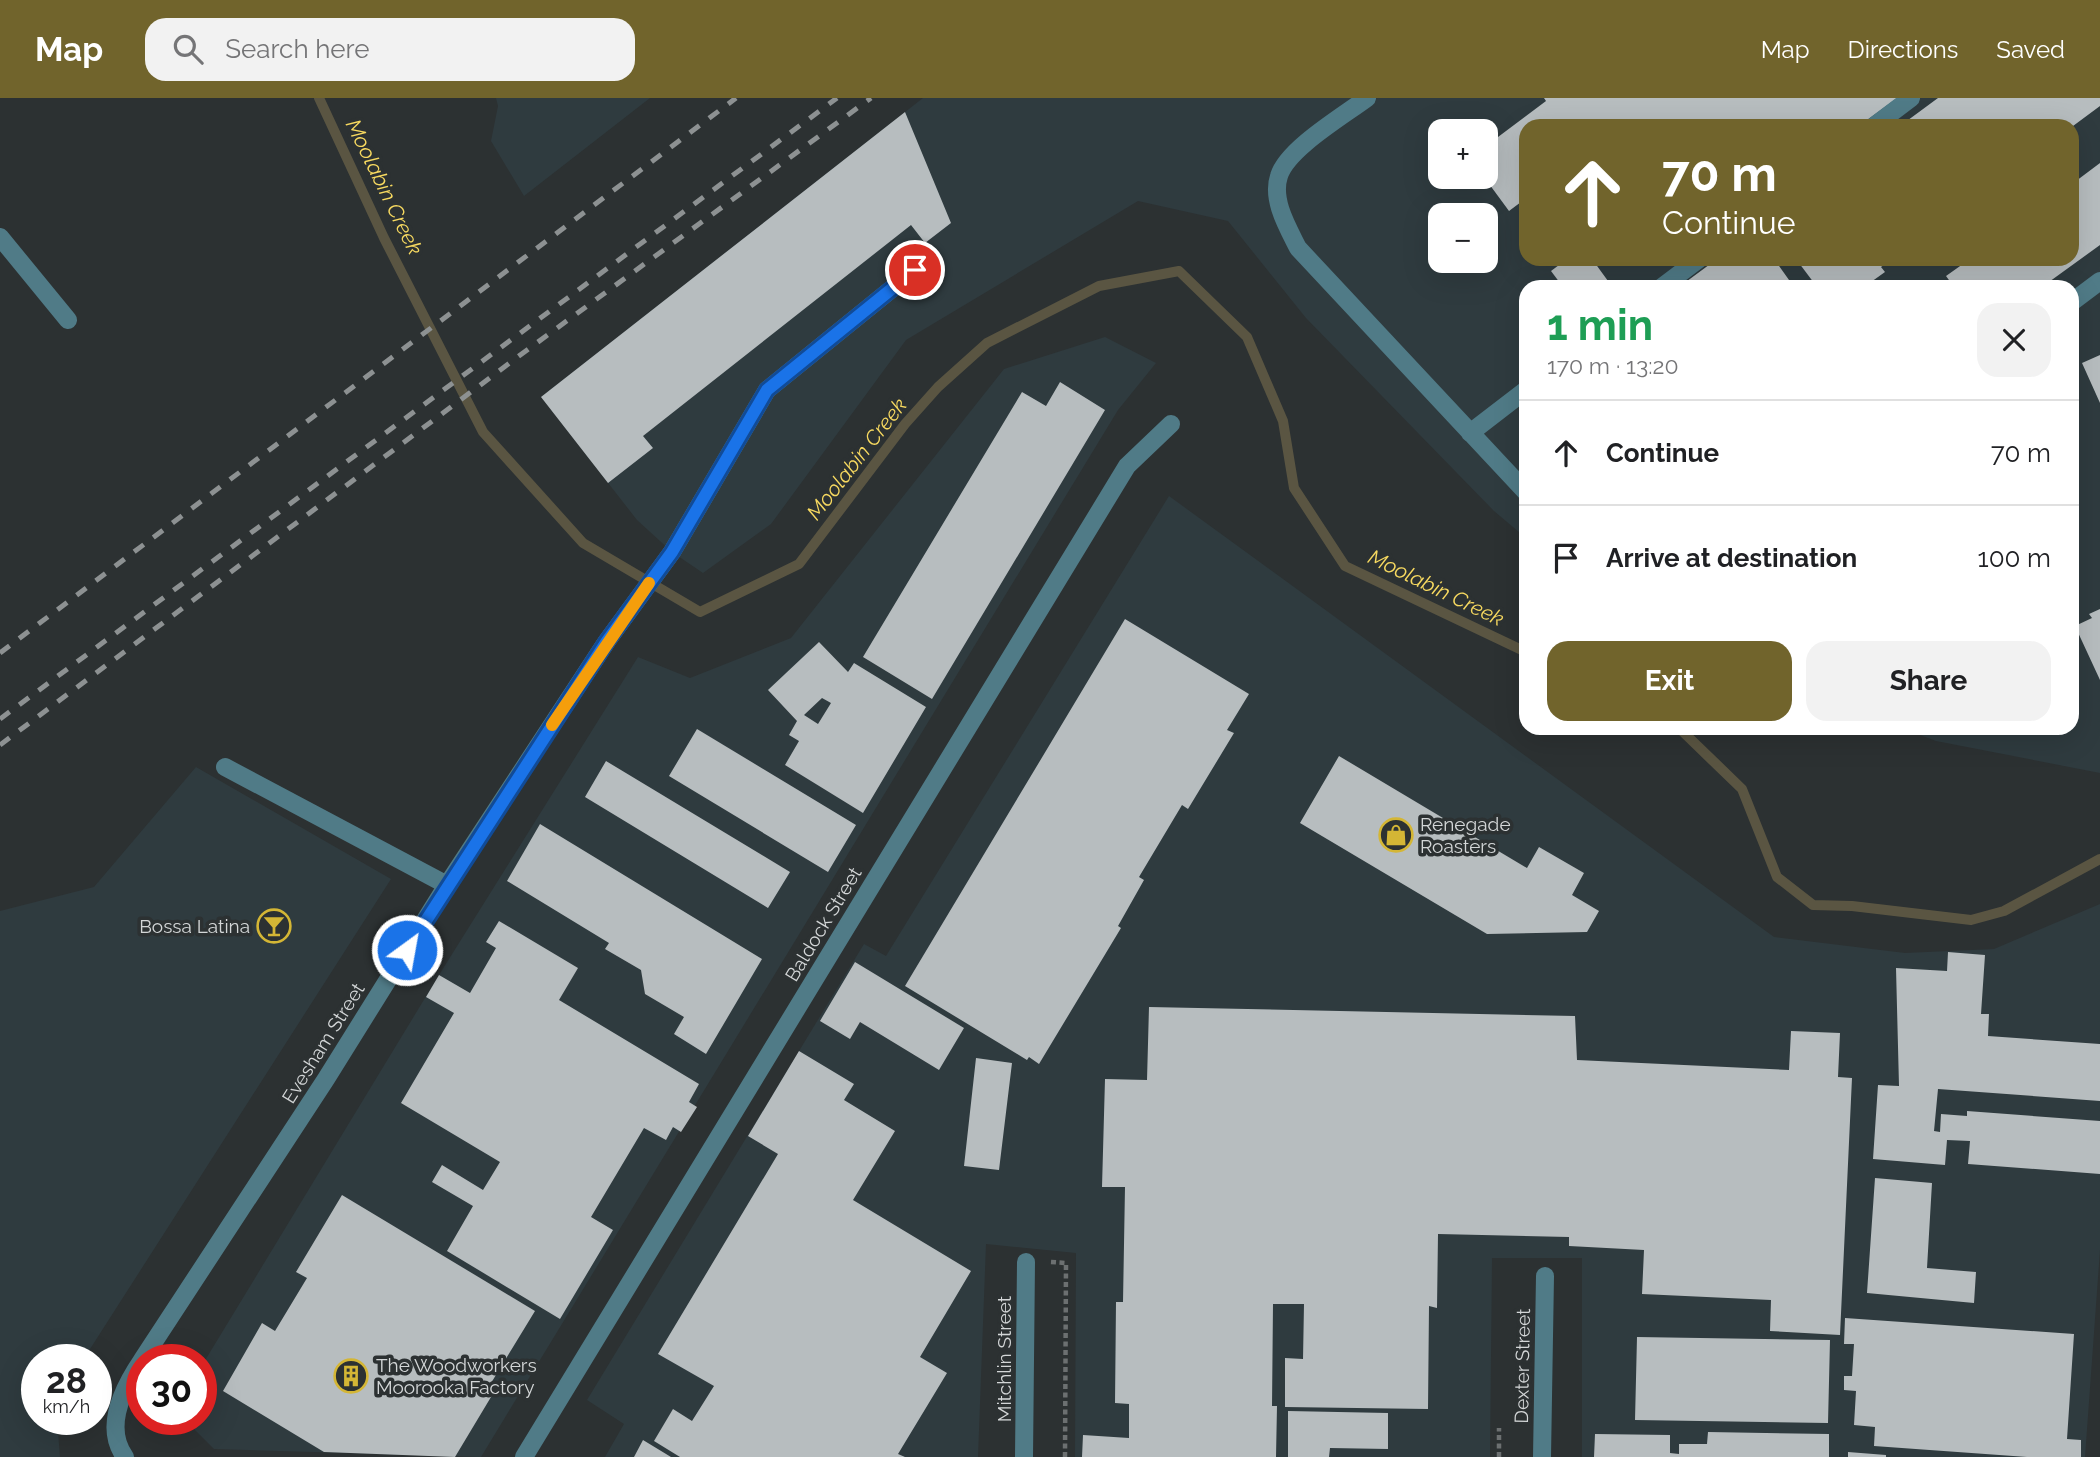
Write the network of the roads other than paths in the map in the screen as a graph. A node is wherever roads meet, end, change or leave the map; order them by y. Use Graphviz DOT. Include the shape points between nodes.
graph roads {
  1 [pos="1367,98"];
  2 [pos="1911,98"];
  3 [pos="1883,119"];
  4 [pos="0,237"];
  5 [pos="1690,266"];
  6 [pos="915,270"];
  7 [pos="1671,280"];
  8 [pos="2100,281"];
  9 [pos="2079,297"];
  10 [pos="68,320"];
  11 [pos="1519,395"];
  12 [pos="1171,424"];
  13 [pos="1470,433"];
  14 [pos="1519,485"];
  15 [pos="225,767"];
  16 [pos="447,885"];
  17 [pos="1026,1262"];
  18 [pos="1545,1276"];
  19 [pos="152,1344"];
  20 [pos="126,1393"];
  21 [pos="125,1457"];
  22 [pos="524,1457"];
  23 [pos="1024,1457"];
  24 [pos="1542,1457"];
  1 -- 13 [label="street" via="1288,158 1278,177 1284,219 1298,248"];
  2 -- 3 [label="street"];
  4 -- 10 [label="street"];
  5 -- 7 [label="street"];
  6 -- 16 [label="street, Evesham Street" via="767,390 672,552 607,641"];
  8 -- 9 [label="street"];
  11 -- 13 [label="street"];
  12 -- 22 [label="street, Baldock Street" via="1127,466"];
  13 -- 14 [label="street"];
  15 -- 16 [label="street"];
  16 -- 19 [label="street, Evesham Street"];
  17 -- 23 [label="street, Mitchlin Street"];
  18 -- 24 [label="street, Dexter Street"];
  20 -- 21 [label="street, Evesham Street" via="115,1415 118,1448"];
}
